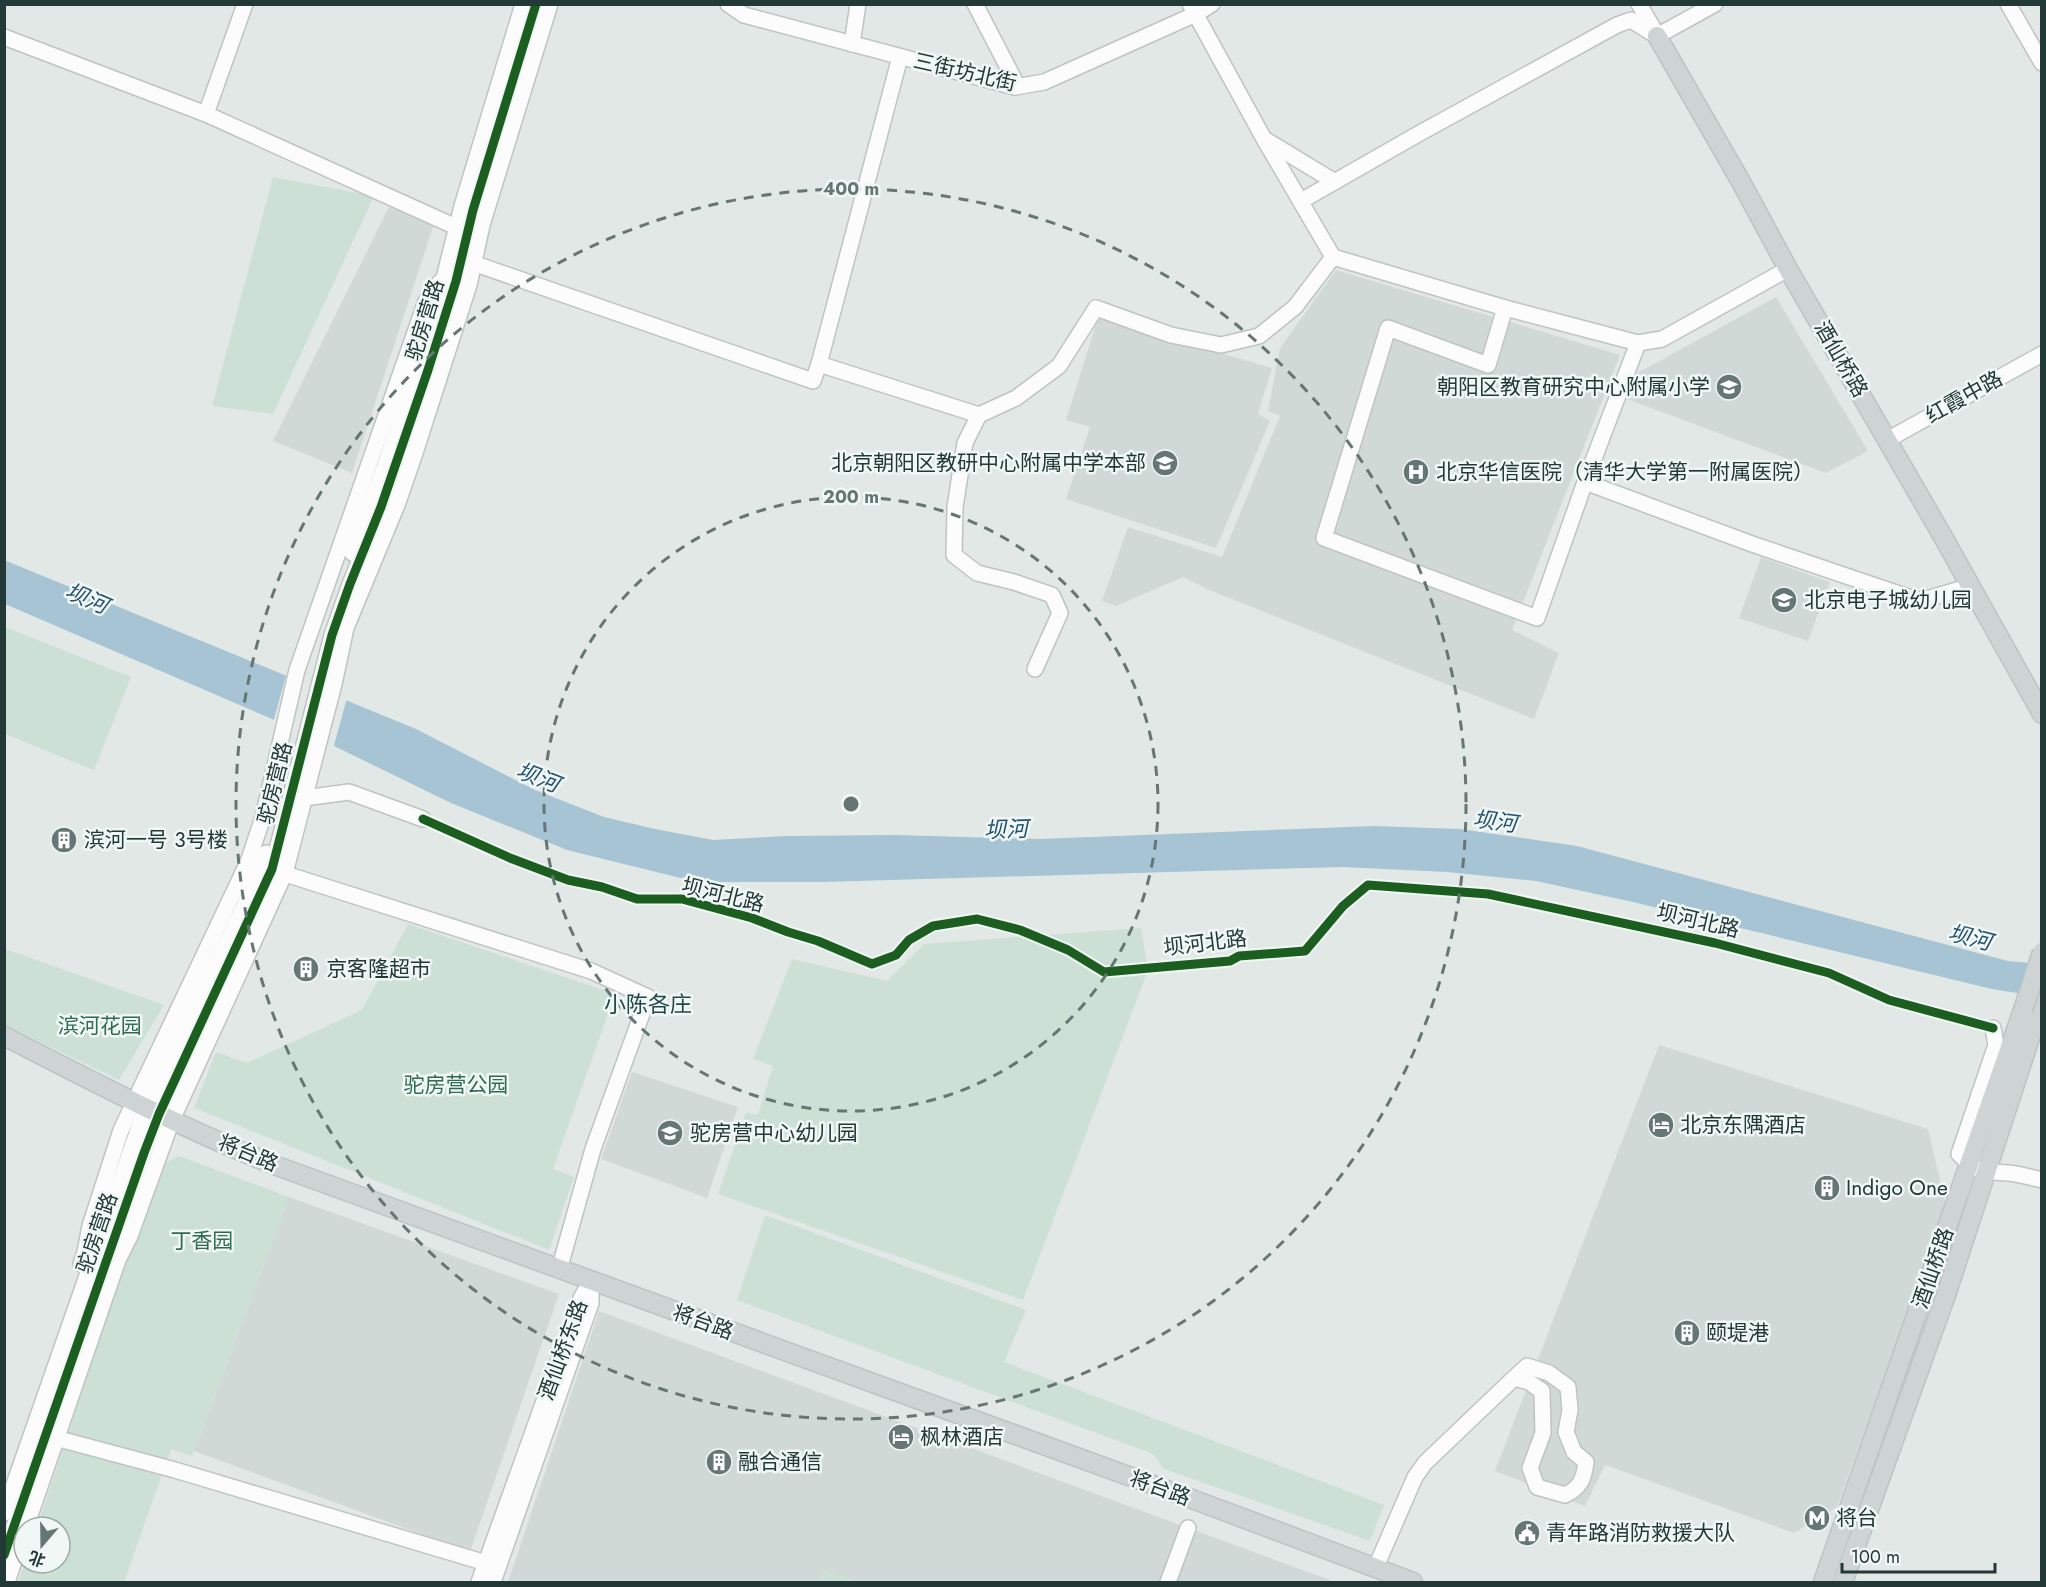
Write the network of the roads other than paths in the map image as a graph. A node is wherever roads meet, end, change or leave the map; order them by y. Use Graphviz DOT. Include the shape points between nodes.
graph roads {
  1 [pos="245,4"];
  2 [pos="523,4"];
  3 [pos="536,4"];
  4 [pos="550,4"];
  5 [pos="729,4"];
  6 [pos="858,4"];
  7 [pos="975,4"];
  8 [pos="1212,4"];
  9 [pos="1639,4"];
  10 [pos="1716,4"];
  11 [pos="2008,4"];
  12 [pos="1193,9"];
  13 [pos="1657,36"];
  14 [pos="4,37"];
  15 [pos="852,44"];
  16 [pos="900,57"];
  17 [pos="2042,63"];
  18 [pos="1015,87"];
  19 [pos="206,114"];
  20 [pos="1264,139"];
  21 [pos="1335,182"];
  22 [pos="1301,201"];
  23 [pos="462,230"];
  24 [pos="1333,257"];
  25 [pos="468,261"];
  26 [pos="1788,269"];
  27 [pos="447,272"];
  28 [pos="1504,308"];
  29 [pos="1638,343"];
  30 [pos="2042,354"];
  31 [pos="819,364"];
  32 [pos="979,416"];
  33 [pos="1887,440"];
  34 [pos="1585,482"];
  35 [pos="1971,586"];
  36 [pos="1035,669"];
  37 [pos="322,679"];
  38 [pos="2042,714"];
  39 [pos="303,753"];
  40 [pos="304,798"];
  41 [pos="423,819"];
  42 [pos="266,868"];
  43 [pos="2042,952"];
  44 [pos="2033,1007"];
  45 [pos="1993,1028"];
  46 [pos="4,1036"];
  47 [pos="2036,1040"];
  48 [pos="153,1110"];
  49 [pos="1978,1169"];
  50 [pos="2042,1180"];
  51 [pos="559,1269"];
  52 [pos="591,1281"];
  53 [pos="1514,1378"];
  54 [pos="51,1437"];
  55 [pos="4,1486"];
  56 [pos="4,1513"];
  57 [pos="29,1515"];
  58 [pos="1188,1528"];
  59 [pos="4,1555"];
  60 [pos="486,1563"];
  61 [pos="12,1567"];
  62 [pos="1375,1569"];
  63 [pos="1405,1581"];
  64 [pos="7,1582"];
  65 [pos="479,1582"];
  66 [pos="493,1582"];
  67 [pos="1168,1582"];
  68 [pos="1823,1582"];
  69 [pos="1843,1582"];
  1 -- 19 [label="street"];
  2 -- 23 [label="street, 驼房营路"];
  3 -- 23 [label="street, 驼房营路"];
  4 -- 25 [label="street"];
  5 -- 15 [label="street, 三街坊北街" via="744,15"];
  6 -- 15 [label="street"];
  7 -- 18 [label="street"];
  8 -- 12 [label="street, 三街坊北街"];
  9 -- 13 [label="street, 酒仙桥路"];
  10 -- 13 [label="street"];
  11 -- 17 [label="street"];
  12 -- 18 [label="street, 三街坊北街" via="1044,82"];
  12 -- 20 [label="street"];
  13 -- 21 [label="street" via="1631,20 1617,25"];
  13 -- 26 [label="main road, 酒仙桥路"];
  14 -- 19 [label="street"];
  15 -- 16 [label="street, 三街坊北街"];
  16 -- 18 [label="street, 三街坊北街"];
  16 -- 31 [label="street"];
  19 -- 23 [label="street"];
  20 -- 21 [label="street"];
  20 -- 22 [label="street"];
  21 -- 22 [label="street"];
  22 -- 24 [label="street"];
  23 -- 25 [label="street, 驼房营路"];
  23 -- 27 [label="street, 驼房营路"];
  24 -- 28 [label="street"];
  24 -- 32 [label="street" via="1295,307 1259,336 1221,345 1171,335 1096,308 1059,366 1016,398"];
  25 -- 31 [label="street" via="813,381"];
  25 -- 37 [label="street, 驼房营路" via="456,281 381,507 340,610"];
  26 -- 29 [label="street" via="1662,339"];
  26 -- 33 [label="main road, 酒仙桥路"];
  27 -- 37 [label="street, 驼房营路" via="385,465 330,615"];
  27 -- 42 [label="street" via="426,301 297,670 263,818"];
  28 -- 29 [label="street"];
  28 -- 34 [label="street" via="1488,365 1388,328 1324,538 1537,618"];
  29 -- 34 [label="street"];
  30 -- 33 [label="street, 红霞中路"];
  31 -- 32 [label="street"];
  32 -- 36 [label="street" via="965,443 955,507 954,555 977,573 1052,595 1059,613"];
  33 -- 35 [label="main road, 酒仙桥路"];
  34 -- 35 [label="street" via="1920,601"];
  35 -- 38 [label="main road, 酒仙桥路"];
  37 -- 39 [label="street, 驼房营路"];
  39 -- 40 [label="street"];
  39 -- 42 [label="street, 驼房营路"];
  40 -- 41 [label="street" via="349,792"];
  40 -- 42 [label="street"];
  42 -- 48 [label="street"];
  42 -- 48 [label="street, 驼房营路"];
  42 -- 51 [label="street" via="591,971 648,997 593,1149"];
  43 -- 44 [label="main road, 酒仙桥路, bridge"];
  44 -- 47 [label="main road, 酒仙桥路"];
  44 -- 49 [label="main road, 酒仙桥路"];
  45 -- 49 [label="street" via="1996,1045 1959,1154"];
  46 -- 48 [label="main road, 将台路"];
  47 -- 49 [label="main road, 酒仙桥路"];
  48 -- 51 [label="main road, 将台路" via="277,1166"];
  48 -- 54 [label="street, 驼房营路" via="144,1154"];
  48 -- 55 [label="street" via="121,1130 85,1252"];
  48 -- 56 [label="street, 驼房营路"];
  49 -- 50 [label="street"];
  49 -- 68 [label="main road, 酒仙桥路"];
  49 -- 69 [label="main road, 酒仙桥路" via="1946,1295"];
  51 -- 52 [label="main road, 将台路"];
  52 -- 60 [label="street, 酒仙桥东路" via="581,1298"];
  52 -- 62 [label="main road, 将台路"];
  52 -- 66 [label="street, 酒仙桥东路" via="591,1302"];
  53 -- 53 [label="street" via="1527,1366 1549,1373 1568,1387 1570,1410 1566,1432 1575,1452 1586,1462 1584,1478 1576,1490 1565,1495 1537,1486 1530,1468 1544,1433 1542,1391"];
  53 -- 62 [label="street" via="1425,1463 1415,1477"];
  54 -- 57 [label="street"];
  54 -- 59 [label="street, 驼房营路"];
  54 -- 60 [label="street"];
  58 -- 67 [label="street"];
  60 -- 65 [label="street, 酒仙桥东路"];
  61 -- 64 [label="street"];
  62 -- 63 [label="main road, 将台路"];
}
